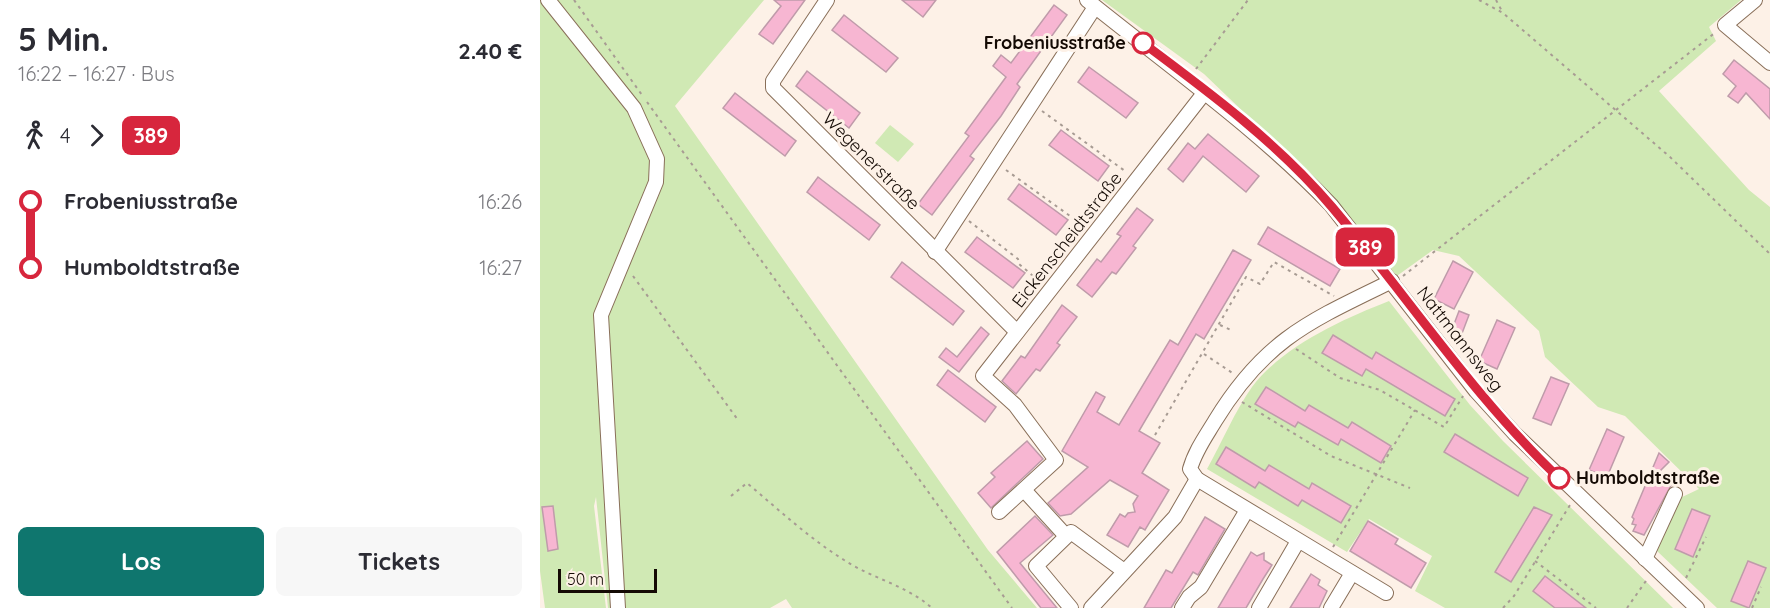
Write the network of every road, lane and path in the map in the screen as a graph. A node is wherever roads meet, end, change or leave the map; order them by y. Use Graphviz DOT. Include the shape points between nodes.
graph roads {
  1 [pos="548,0"];
  2 [pos="574,0"];
  3 [pos="827,0"];
  4 [pos="1248,0"];
  5 [pos="1479,0"];
  6 [pos="1496,0"];
  7 [pos="1755,0"];
  8 [pos="1091,3"];
  9 [pos="1503,13"];
  10 [pos="1725,25"];
  11 [pos="1770,63"];
  12 [pos="1188,78"];
  13 [pos="1205,92"];
  14 [pos="1032,103"];
  15 [pos="1617,111"];
  16 [pos="994,161"];
  17 [pos="1137,180"];
  18 [pos="960,214"];
  19 [pos="1095,233"];
  20 [pos="935,252"];
  21 [pos="1770,254"];
  22 [pos="622,262"];
  23 [pos="1392,282"];
  24 [pos="1050,291"];
  25 [pos="1347,303"];
  26 [pos="1220,325"];
  27 [pos="1231,330"];
  28 [pos="1017,332"];
  29 [pos="1282,340"];
  30 [pos="1204,354"];
  31 [pos="1243,379"];
  32 [pos="1470,383"];
  33 [pos="1231,395"];
  34 [pos="1415,410"];
  35 [pos="738,420"];
  36 [pos="1155,435"];
  37 [pos="1376,474"];
  38 [pos="1197,479"];
  39 [pos="1410,488"];
  40 [pos="1024,490"];
  41 [pos="1675,494"];
  42 [pos="1576,495"];
  43 [pos="731,496"];
  44 [pos="1247,510"];
  45 [pos="999,512"];
  46 [pos="1066,536"];
  47 [pos="1706,537"];
  48 [pos="1298,541"];
  49 [pos="1327,558"];
  50 [pos="1534,561"];
  51 [pos="1650,564"];
  52 [pos="1124,571"];
  53 [pos="1352,573"];
  54 [pos="1761,587"];
  55 [pos="1680,591"];
  56 [pos="1386,593"];
  57 [pos="1094,607"];
  58 [pos="618,608"];
  59 [pos="932,608"];
  60 [pos="1012,608"];
  61 [pos="1071,608"];
  62 [pos="1182,608"];
  63 [pos="1258,608"];
  64 [pos="1331,608"];
  65 [pos="1503,608"];
  66 [pos="1596,608"];
  67 [pos="1627,608"];
  68 [pos="1697,608"];
  69 [pos="1752,608"];
  1 -- 22 [label="street" via="634,108 657,159 656,182"];
  2 -- 60 [label="path"];
  3 -- 20 [label="street, Wegenerstraße" via="773,81 773,88"];
  4 -- 12 [label="path"];
  5 -- 9 [label="path"];
  6 -- 9 [label="path"];
  7 -- 10 [label="street"];
  8 -- 12 [label="street, Nattmannsweg"];
  8 -- 14 [label="street"];
  9 -- 15 [label="path"];
  10 -- 11 [label="street"];
  10 -- 15 [label="path"];
  12 -- 13 [label="street, Nattmannsweg"];
  13 -- 17 [label="street, Eickenscheidtstraße"];
  13 -- 23 [label="street, Nattmannsweg" via="1307,180"];
  14 -- 16 [label="street"];
  14 -- 17 [label="path"];
  15 -- 21 [label="path" via="1671,157"];
  15 -- 23 [label="path" via="1412,271"];
  16 -- 18 [label="street"];
  16 -- 19 [label="path"];
  17 -- 19 [label="street, Eickenscheidtstraße"];
  18 -- 20 [label="street"];
  18 -- 24 [label="path" via="1018,259"];
  19 -- 24 [label="street, Eickenscheidtstraße"];
  20 -- 28 [label="street, Wegenerstraße"];
  22 -- 35 [label="path"];
  22 -- 58 [label="street" via="601,315"];
  23 -- 25 [label="street"];
  23 -- 32 [label="street, Nattmannsweg"];
  24 -- 28 [label="street, Eickenscheidtstraße"];
  25 -- 26 [label="path" via="1274,262 1260,284 1246,277"];
  25 -- 29 [label="street"];
  26 -- 27 [label="path"];
  26 -- 30 [label="path"];
  28 -- 40 [label="street, Eickenscheidtstraße" via="983,376 1014,405 1056,459"];
  29 -- 31 [label="street"];
  29 -- 34 [label="path" via="1340,378 1380,390"];
  30 -- 31 [label="path"];
  30 -- 36 [label="path"];
  31 -- 33 [label="street"];
  32 -- 34 [label="path" via="1444,427"];
  32 -- 42 [label="street, Nattmannsweg" via="1515,435"];
  33 -- 37 [label="path" via="1331,456"];
  33 -- 38 [label="street" via="1193,457 1190,470"];
  34 -- 37 [label="path"];
  37 -- 39 [label="path"];
  37 -- 49 [label="path"];
  38 -- 44 [label="street"];
  38 -- 52 [label="street" via="1175,517"];
  40 -- 45 [label="street"];
  40 -- 46 [label="street"];
  41 -- 51 [label="street"];
  42 -- 50 [label="path"];
  42 -- 51 [label="street, Nattmannsweg"];
  43 -- 59 [label="path" via="747,483 836,555 909,590"];
  44 -- 48 [label="street"];
  44 -- 62 [label="street" via="1201,587"];
  46 -- 52 [label="street" via="1071,532"];
  46 -- 61 [label="street" via="1036,566"];
  47 -- 55 [label="path"];
  48 -- 49 [label="street"];
  48 -- 63 [label="street"];
  49 -- 53 [label="street"];
  50 -- 65 [label="path"];
  50 -- 66 [label="path"];
  51 -- 55 [label="street, Nattmannsweg"];
  51 -- 67 [label="path"];
  52 -- 57 [label="street"];
  53 -- 56 [label="street"];
  53 -- 64 [label="street"];
  54 -- 69 [label="path"];
  55 -- 68 [label="street, Nattmannsweg"];
}
